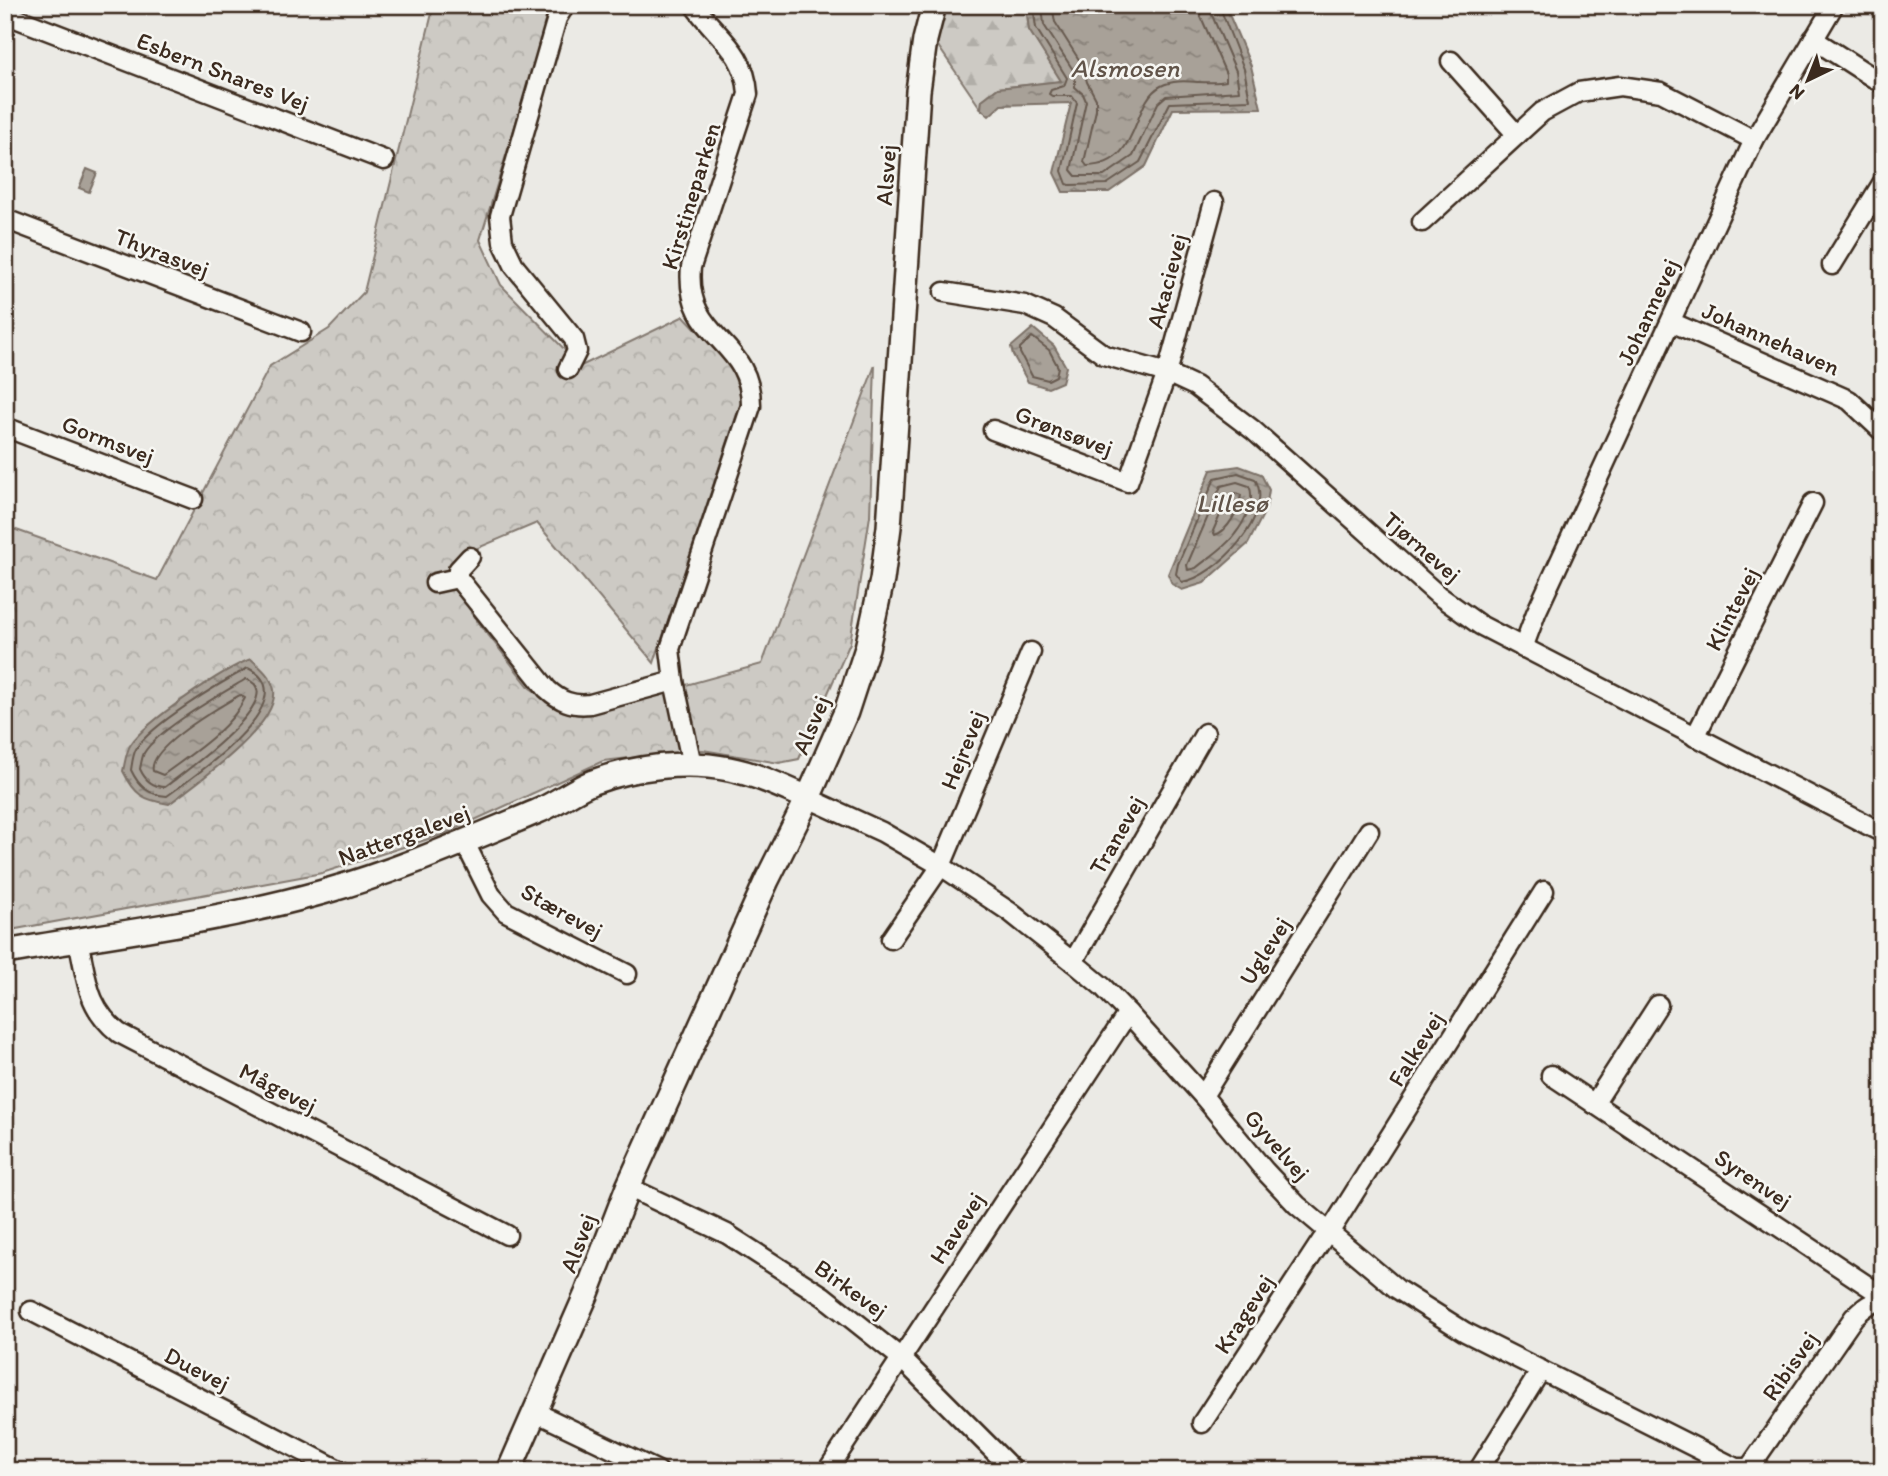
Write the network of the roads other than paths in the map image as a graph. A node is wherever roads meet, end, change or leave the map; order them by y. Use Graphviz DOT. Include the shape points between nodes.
graph roads {
  1 [pos="565,5"];
  2 [pos="694,5"];
  3 [pos="934,5"];
  4 [pos="1834,5"];
  5 [pos="5,14"];
  6 [pos="1813,39"];
  7 [pos="1451,61"];
  8 [pos="1883,84"];
  9 [pos="1517,135"];
  10 [pos="1754,140"];
  11 [pos="384,160"];
  12 [pos="1883,182"];
  13 [pos="1214,202"];
  14 [pos="5,219"];
  15 [pos="1422,222"];
  16 [pos="1832,265"];
  17 [pos="944,292"];
  18 [pos="1671,322"];
  19 [pos="301,332"];
  20 [pos="568,369"];
  21 [pos="1167,373"];
  22 [pos="5,427"];
  23 [pos="993,430"];
  24 [pos="1881,430"];
  25 [pos="192,499"];
  26 [pos="1813,503"];
  27 [pos="470,558"];
  28 [pos="458,578"];
  29 [pos="435,583"];
  30 [pos="1523,648"];
  31 [pos="1031,652"];
  32 [pos="674,681"];
  33 [pos="1205,733"];
  34 [pos="1695,737"];
  35 [pos="692,765"];
  36 [pos="808,798"];
  37 [pos="1369,831"];
  38 [pos="1883,833"];
  39 [pos="465,843"];
  40 [pos="941,866"];
  41 [pos="1544,891"];
  42 [pos="891,939"];
  43 [pos="78,940"];
  44 [pos="5,952"];
  45 [pos="1073,962"];
  46 [pos="627,974"];
  47 [pos="1658,1005"];
  48 [pos="1128,1013"];
  49 [pos="1551,1075"];
  50 [pos="1203,1096"];
  51 [pos="1594,1104"];
  52 [pos="628,1187"];
  53 [pos="1328,1232"];
  54 [pos="507,1235"];
  55 [pos="1883,1296"];
  56 [pos="1883,1302"];
  57 [pos="32,1311"];
  58 [pos="901,1358"];
  59 [pos="1541,1370"];
  60 [pos="536,1412"];
  61 [pos="1202,1423"];
  62 [pos="1748,1469"];
  63 [pos="341,1471"];
  64 [pos="509,1471"];
  65 [pos="658,1471"];
  66 [pos="827,1471"];
  67 [pos="1014,1471"];
  68 [pos="1478,1471"];
  1 -- 20 [label="street" via="557,18 500,216 503,242 515,267 574,339 577,351"];
  2 -- 32 [label="street, Kirstineparken" via="742,64 748,94 691,267 689,286 703,323 746,373 751,406 670,649"];
  3 -- 36 [label="street, Alsvej" via="918,91 882,580 846,712"];
  4 -- 6 [label="street, Johannevej"];
  5 -- 11 [label="street, Esbern Snares Vej"];
  6 -- 8 [label="street"];
  6 -- 10 [label="street, Johannevej"];
  7 -- 9 [label="street"];
  9 -- 10 [label="street" via="1560,101 1579,92 1620,86 1661,92"];
  9 -- 15 [label="street"];
  10 -- 18 [label="street, Johannevej"];
  12 -- 16 [label="street"];
  13 -- 21 [label="street, Akacievej"];
  14 -- 19 [label="street, Thyrasvej"];
  17 -- 21 [label="street, Tjørnevej" via="1025,305 1054,318 1104,355"];
  18 -- 24 [label="street, Johannehaven" via="1849,400"];
  18 -- 30 [label="street, Johannevej"];
  21 -- 23 [label="street, Grønsøvej" via="1128,482"];
  21 -- 30 [label="street, Tjørnevej" via="1195,386 1253,430 1438,595"];
  22 -- 25 [label="street, Gormsvej"];
  26 -- 34 [label="street, Klintevej"];
  27 -- 28 [label="street" via="458,570"];
  28 -- 29 [label="street"];
  28 -- 32 [label="street" via="560,700 590,704"];
  30 -- 34 [label="street, Tjørnevej"];
  31 -- 40 [label="street, Hejrevej"];
  32 -- 35 [label="street, Kirstineparken"];
  33 -- 45 [label="street, Tranevej"];
  34 -- 38 [label="street, Tjørnevej"];
  35 -- 36 [label="street, Nattergalevej" via="728,768"];
  35 -- 39 [label="street, Nattergalevej" via="625,772 591,783"];
  36 -- 40 [label="street, Gyvelvej"];
  36 -- 52 [label="street, Alsvej" via="766,880"];
  37 -- 50 [label="street, Uglevej"];
  39 -- 43 [label="street, Nattergalevej" via="323,892 247,911"];
  39 -- 46 [label="street, Stærevej" via="491,895 506,912"];
  40 -- 42 [label="street, Hejrevej"];
  40 -- 45 [label="street, Gyvelvej"];
  41 -- 53 [label="street, Falkevej"];
  43 -- 44 [label="street, Nattergalevej"];
  43 -- 54 [label="street, Mågevej" via="92,1002 103,1021 119,1033"];
  45 -- 48 [label="street, Gyvelvej"];
  47 -- 51 [label="street"];
  48 -- 50 [label="street, Gyvelvej"];
  48 -- 58 [label="street, Havevej"];
  49 -- 51 [label="street, Syrenvej"];
  50 -- 53 [label="street, Gyvelvej" via="1265,1171"];
  51 -- 55 [label="street, Syrenvej"];
  52 -- 58 [label="street, Birkevej" via="727,1234 823,1296"];
  52 -- 60 [label="street, Alsvej"];
  53 -- 59 [label="street, Gyvelvej" via="1423,1306"];
  53 -- 61 [label="street, Kragevej"];
  56 -- 62 [label="street, Ribisvej" via="1865,1307 1854,1317"];
  57 -- 63 [label="street, Duevej"];
  58 -- 66 [label="street, Havevej"];
  58 -- 67 [label="street, Birkevej"];
  59 -- 62 [label="street, Gyvelvej" via="1736,1468"];
  59 -- 68 [label="street"];
  60 -- 64 [label="street, Alsvej"];
  60 -- 65 [label="street"];
}
